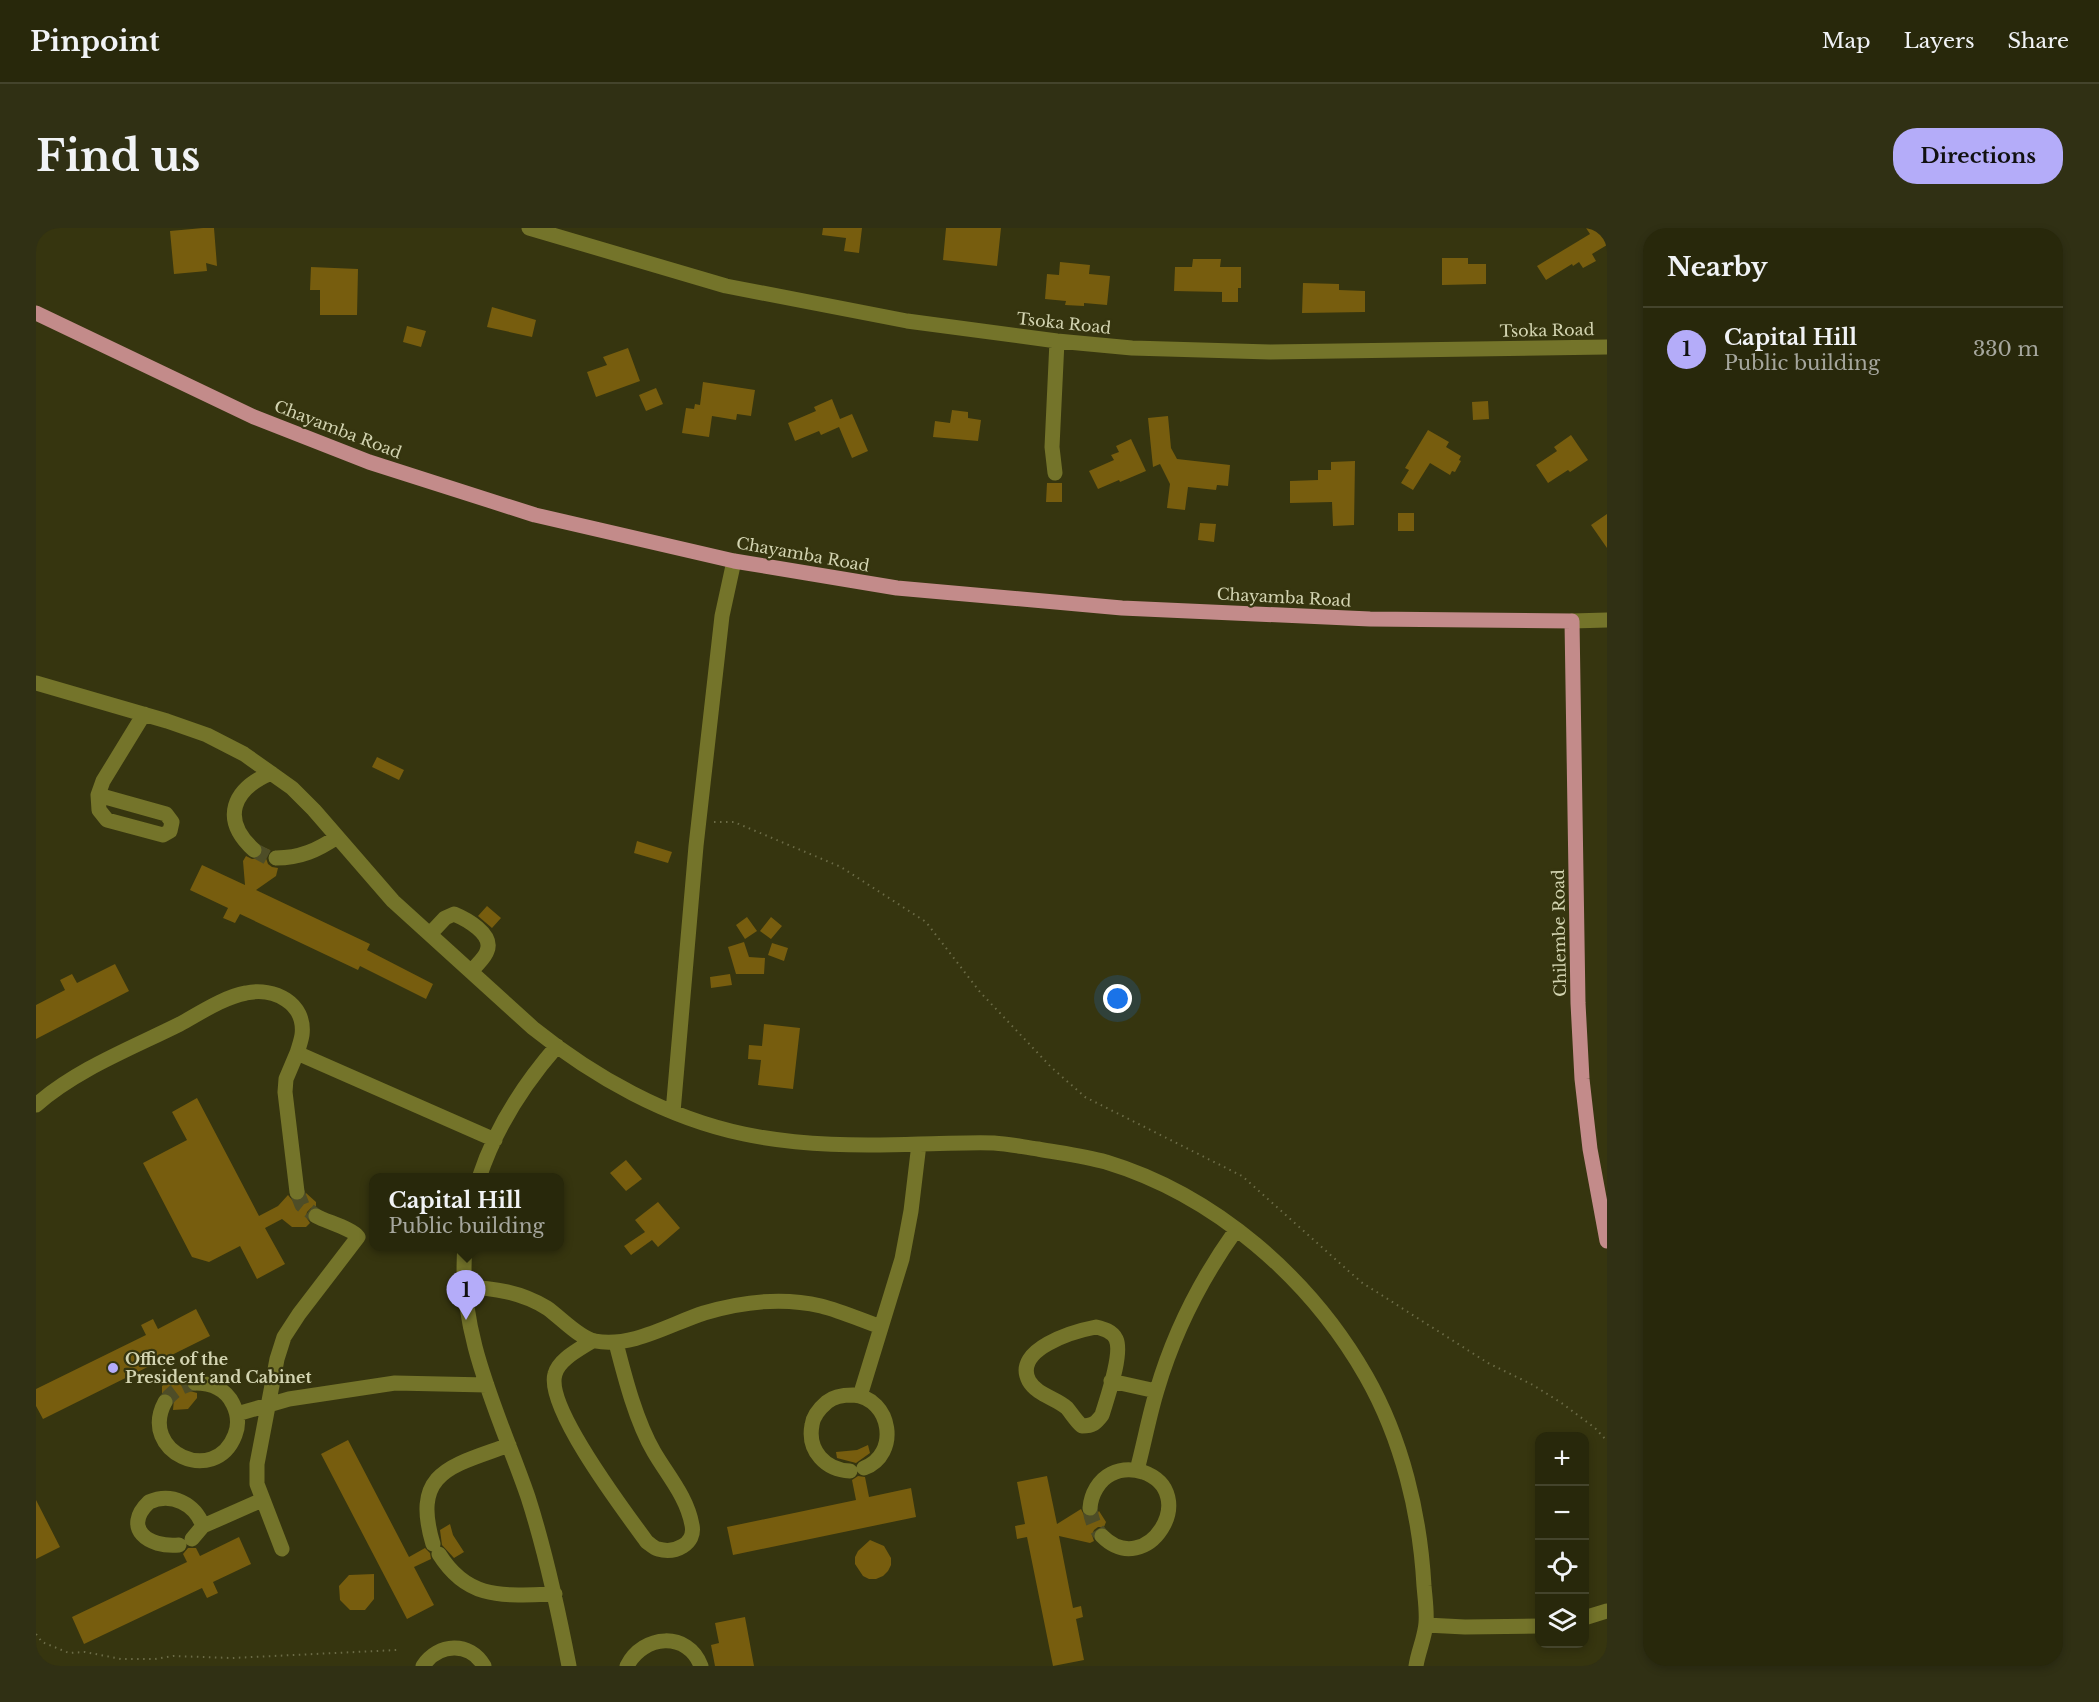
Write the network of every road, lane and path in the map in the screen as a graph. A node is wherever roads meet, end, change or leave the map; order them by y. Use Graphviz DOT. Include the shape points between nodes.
graph roads {
  1 [pos="529,228"];
  2 [pos="36,314"];
  3 [pos="1057,341"];
  4 [pos="1607,347"];
  5 [pos="1055,473"];
  6 [pos="734,561"];
  7 [pos="1607,620"];
  8 [pos="1572,621"];
  9 [pos="36,682"];
  10 [pos="144,714"];
  11 [pos="271,773"];
  12 [pos="98,795"];
  13 [pos="699,822"];
  14 [pos="337,837"];
  15 [pos="254,849"];
  16 [pos="276,858"];
  17 [pos="430,934"];
  18 [pos="472,971"];
  19 [pos="557,1046"];
  20 [pos="297,1053"];
  21 [pos="36,1105"];
  22 [pos="673,1112"];
  23 [pos="495,1140"];
  24 [pos="919,1144"];
  25 [pos="481,1173"];
  26 [pos="297,1192"];
  27 [pos="316,1215"];
  28 [pos="1236,1230"];
  29 [pos="1607,1241"];
  30 [pos="465,1251"];
  31 [pos="464,1287"];
  32 [pos="881,1327"];
  33 [pos="592,1341"];
  34 [pos="616,1343"];
  35 [pos="1111,1381"];
  36 [pos="195,1383"];
  37 [pos="487,1385"];
  38 [pos="1156,1391"];
  39 [pos="860,1396"];
  40 [pos="165,1402"];
  41 [pos="270,1403"];
  42 [pos="237,1414"];
  43 [pos="1607,1441"];
  44 [pos="508,1445"];
  45 [pos="1137,1470"];
  46 [pos="262,1500"];
  47 [pos="1090,1508"];
  48 [pos="202,1526"];
  49 [pos="1101,1536"];
  50 [pos="282,1549"];
  51 [pos="555,1594"];
  52 [pos="1607,1611"];
  53 [pos="1589,1616"];
  54 [pos="1426,1625"];
  55 [pos="1535,1626"];
  56 [pos="36,1634"];
  57 [pos="397,1650"];
  58 [pos="423,1666"];
  59 [pos="484,1666"];
  60 [pos="569,1666"];
  61 [pos="627,1666"];
  62 [pos="701,1666"];
  63 [pos="1416,1666"];
  1 -- 3 [label="street, Tsoka Road" via="726,286 907,321"];
  2 -- 6 [label="main road, Chayamba Road" via="254,417 369,462 535,515"];
  3 -- 4 [label="street, Tsoka Road" via="1132,348 1270,352"];
  3 -- 5 [label="street" via="1052,447"];
  6 -- 8 [label="main road, Chayamba Road" via="897,588 1122,608 1370,619"];
  6 -- 13 [label="street" via="722,616"];
  7 -- 8 [label="street, Chayamba Road"];
  8 -- 29 [label="main road, Chilembe Road" via="1582,1079"];
  9 -- 10 [label="street"];
  10 -- 11 [label="street" via="207,735"];
  10 -- 12 [label="street"];
  11 -- 14 [label="street" via="292,788"];
  11 -- 15 [label="street" via="248,786 234,812 237,829"];
  13 -- 22 [label="street"];
  13 -- 43 [label="path" via="735,822 841,867 926,922 980,992 1085,1097 1242,1176 1361,1282 1488,1363 1563,1404"];
  14 -- 16 [label="street" via="309,853"];
  14 -- 17 [label="street" via="393,900"];
  17 -- 18 [label="street"];
  17 -- 18 [label="street" via="454,914 482,933 488,942 487,952"];
  18 -- 19 [label="street"];
  19 -- 22 [label="street" via="638,1096"];
  19 -- 23 [label="street" via="515,1101"];
  20 -- 21 [label="street" via="302,1027 289,1000 262,991 245,993 80,1074"];
  20 -- 23 [label="street"];
  20 -- 26 [label="street" via="285,1092"];
  22 -- 24 [label="street" via="747,1135 855,1144"];
  23 -- 25 [label="street"];
  24 -- 28 [label="street" via="997,1143 1105,1162 1153,1180"];
  24 -- 32 [label="street" via="902,1259"];
  27 -- 41 [label="street" via="358,1237 284,1337"];
  28 -- 38 [label="street" via="1178,1329"];
  28 -- 54 [label="street" via="1271,1256 1306,1291 1334,1325 1375,1391 1391,1429 1415,1513"];
  30 -- 31 [label="street"];
  31 -- 33 [label="street" via="508,1291 529,1299"];
  31 -- 37 [label="street"];
  32 -- 34 [label="street" via="821,1306 789,1302 745,1304"];
  32 -- 39 [label="street"];
  33 -- 34 [label="street"];
  33 -- 34 [label="street" via="565,1359 555,1372 557,1400 584,1450 647,1542 670,1551 692,1538 693,1527 681,1495 653,1451 627,1385"];
  35 -- 35 [label="street" via="1102,1415 1096,1423 1082,1426 1066,1408 1039,1391 1026,1371 1028,1361 1043,1346 1096,1327 1108,1330 1116,1339 1119,1351"];
  35 -- 38 [label="street"];
  36 -- 42 [label="street" via="221,1390 229,1396"];
  37 -- 41 [label="street" via="395,1383"];
  37 -- 44 [label="street"];
  38 -- 45 [label="street"];
  39 -- 39 [label="street" via="844,1395 830,1400 812,1423 811,1438 816,1452 825,1464 839,1471 857,1470 880,1457 887,1443 888,1428 883,1414 873,1402"];
  40 -- 42 [label="street" via="160,1415 161,1435 172,1451 189,1460 209,1460 226,1450 236,1433"];
  41 -- 42 [label="street"];
  41 -- 46 [label="street" via="257,1464"];
  44 -- 51 [label="street" via="528,1497"];
  44 -- 51 [label="street" via="458,1464 435,1479 429,1490 427,1519 436,1549 455,1576 482,1592"];
  45 -- 47 [label="street" via="1118,1471 1101,1481"];
  45 -- 49 [label="street" via="1149,1474 1166,1494 1169,1507 1162,1531 1152,1541 1128,1548 1115,1546"];
  46 -- 48 [label="street"];
  46 -- 50 [label="street"];
  48 -- 48 [label="street" via="199,1516 187,1504 165,1498 149,1502 139,1515 140,1531 151,1543 159,1545 185,1542"];
  51 -- 60 [label="street"];
  52 -- 53 [label="street"];
  54 -- 55 [label="street"];
  54 -- 63 [label="street"];
  56 -- 57 [label="path" via="42,1642 69,1653 121,1659"];
  58 -- 59 [label="street" via="434,1654 451,1648 469,1651"];
  61 -- 62 [label="street" via="634,1653 656,1641 681,1644 692,1651"];
}
